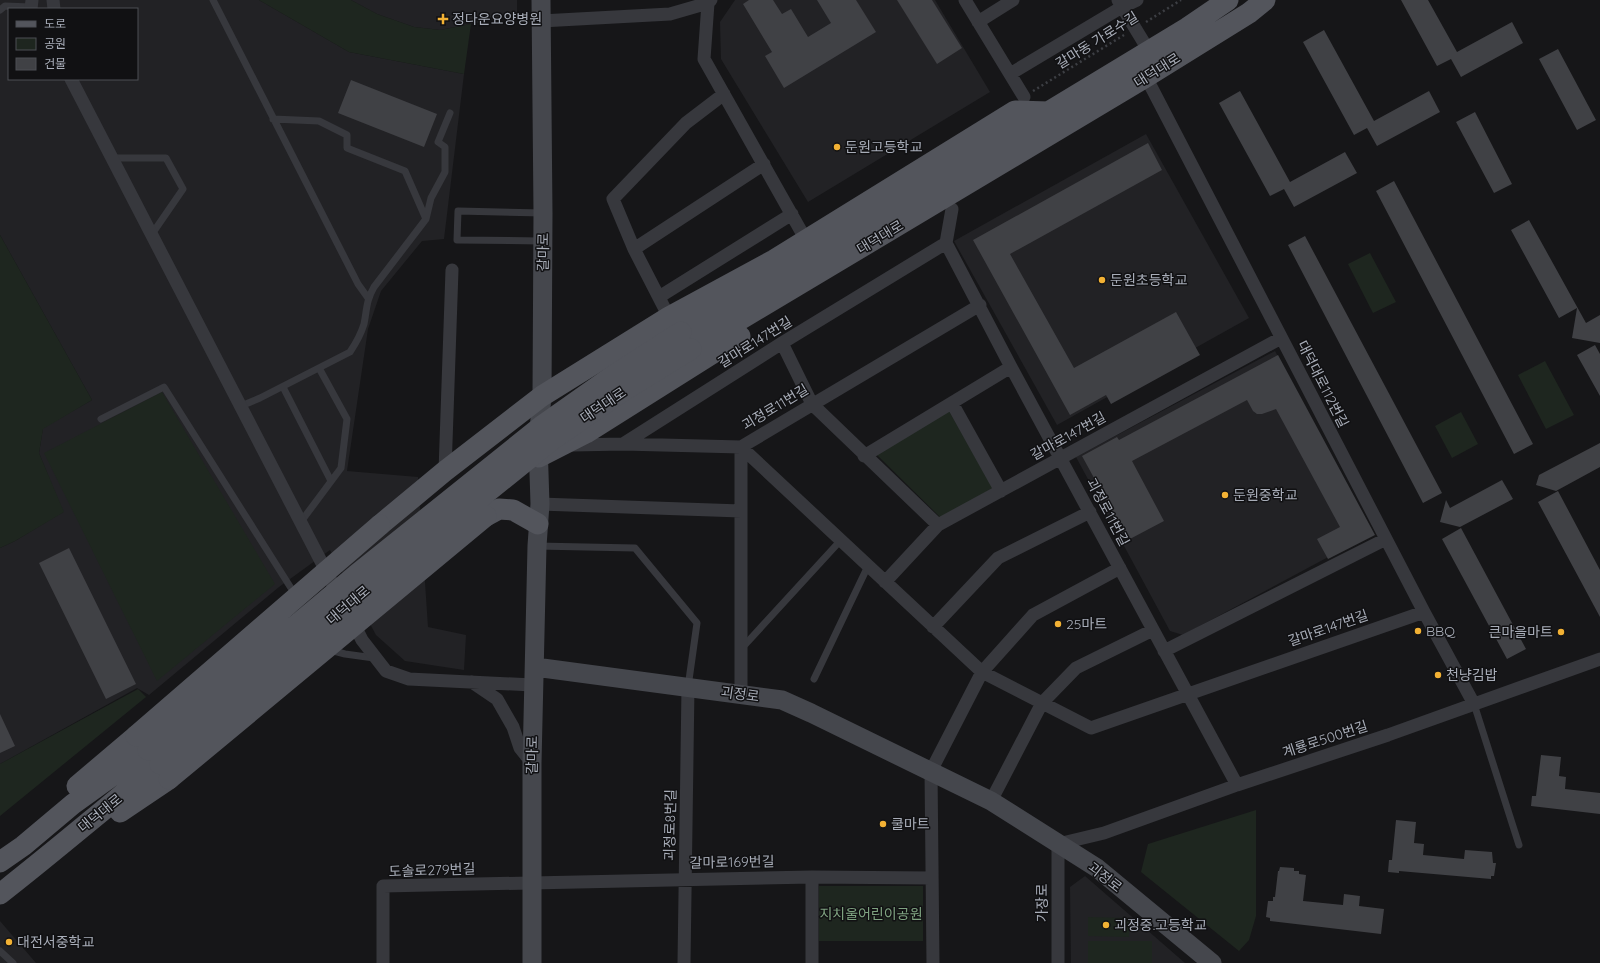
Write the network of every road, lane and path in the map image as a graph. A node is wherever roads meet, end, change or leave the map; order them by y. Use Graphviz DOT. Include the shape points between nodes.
graph roads {
  1 [pos="213,0"];
  2 [pos="541,0"];
  3 [pos="965,0"];
  4 [pos="1013,0"];
  5 [pos="1137,0"];
  6 [pos="1181,0"];
  7 [pos="1228,0"];
  8 [pos="1265,0"];
  9 [pos="709,2"];
  10 [pos="31,4"];
  11 [pos="1120,4"];
  12 [pos="0,10"];
  13 [pos="541,21"];
  14 [pos="978,22"];
  15 [pos="1135,28"];
  16 [pos="1149,51"];
  17 [pos="1010,74"];
  18 [pos="1146,77"];
  19 [pos="73,80"];
  20 [pos="724,94"];
  21 [pos="1024,97"];
  22 [pos="450,113"];
  23 [pos="273,119"];
  24 [pos="1053,122"];
  25 [pos="939,157"];
  26 [pos="112,158"];
  27 [pos="764,164"];
  28 [pos="906,198"];
  29 [pos="952,209"];
  30 [pos="543,213"];
  31 [pos="792,214"];
  32 [pos="426,219"];
  33 [pos="152,234"];
  34 [pos="806,240"];
  35 [pos="543,241"];
  36 [pos="946,243"];
  37 [pos="634,249"];
  38 [pos="452,270"];
  39 [pos="659,297"];
  40 [pos="368,298"];
  41 [pos="980,305"];
  42 [pos="680,333"];
  43 [pos="1282,338"];
  44 [pos="782,343"];
  45 [pos="1012,367"];
  46 [pos="319,368"];
  47 [pos="283,387"];
  48 [pos="542,396"];
  49 [pos="952,403"];
  50 [pos="812,404"];
  51 [pos="241,406"];
  52 [pos="101,419"];
  53 [pos="623,444"];
  54 [pos="573,445"];
  55 [pos="740,447"];
  56 [pos="864,456"];
  57 [pos="539,458"];
  58 [pos="1061,458"];
  59 [pos="445,471"];
  60 [pos="332,481"];
  61 [pos="1001,490"];
  62 [pos="741,511"];
  63 [pos="1090,512"];
  64 [pos="539,514"];
  65 [pos="300,523"];
  66 [pos="938,525"];
  67 [pos="1386,538"];
  68 [pos="841,540"];
  69 [pos="537,546"];
  70 [pos="868,566"];
  71 [pos="1120,568"];
  72 [pos="885,582"];
  73 [pos="301,605"];
  74 [pos="306,611"];
  75 [pos="1424,612"];
  76 [pos="933,627"];
  77 [pos="1153,630"];
  78 [pos="741,649"];
  79 [pos="1164,651"];
  80 [pos="375,658"];
  81 [pos="1600,659"];
  82 [pos="982,672"];
  83 [pos="534,676"];
  84 [pos="814,679"];
  85 [pos="472,682"];
  86 [pos="688,687"];
  87 [pos="741,694"];
  88 [pos="1187,694"];
  89 [pos="1042,703"];
  90 [pos="1474,704"];
  91 [pos="153,757"];
  92 [pos="532,763"];
  93 [pos="931,771"];
  94 [pos="1237,785"];
  95 [pos="991,801"];
  96 [pos="1058,844"];
  97 [pos="1519,845"];
  98 [pos="0,862"];
  99 [pos="812,877"];
  100 [pos="932,878"];
  101 [pos="685,879"];
  102 [pos="533,884"];
  103 [pos="0,894"];
  104 [pos="0,951"];
  105 [pos="13,963"];
  106 [pos="383,963"];
  107 [pos="532,963"];
  108 [pos="684,963"];
  109 [pos="812,963"];
  110 [pos="933,963"];
  111 [pos="1058,963"];
  112 [pos="1212,963"];
  1 -- 23 [label="lane"];
  2 -- 13 [label="main road, 갈마로"];
  3 -- 14 [label="street"];
  4 -- 14 [label="street"];
  5 -- 11 [label="street"];
  6 -- 15 [label="path, 갈마동 가로수길"];
  7 -- 16 [label="main road, 대덕대로"];
  8 -- 18 [label="main road, 대덕대로" via="1249,13"];
  9 -- 13 [label="street" via="670,14"];
  9 -- 20 [label="street" via="704,59"];
  10 -- 12 [label="lane" via="4,6"];
  11 -- 15 [label="street"];
  11 -- 17 [label="street"];
  13 -- 30 [label="main road, 갈마로"];
  14 -- 17 [label="street"];
  15 -- 16 [label="street"];
  15 -- 21 [label="path, 갈마동 가로수길"];
  16 -- 24 [label="main road, 대덕대로"];
  17 -- 21 [label="street"];
  18 -- 24 [label="main road, 대덕대로"];
  18 -- 43 [label="street, 대덕대로112번길"];
  19 -- 26 [label="street"];
  20 -- 27 [label="street"];
  20 -- 37 [label="street" via="686,123 614,199"];
  22 -- 32 [label="lane" via="438,142 445,147 445,172 431,198"];
  23 -- 32 [label="lane" via="319,121 347,135 347,148 405,171"];
  23 -- 40 [label="lane" via="358,284"];
  24 -- 25 [label="main road" via="1015,111"];
  24 -- 28 [label="main road, 대덕대로"];
  24 -- 29 [label="main road" via="1026,164"];
  24 -- 42 [label="main road, 대덕대로"];
  25 -- 28 [label="main road"];
  25 -- 34 [label="main road"];
  26 -- 33 [label="street"];
  26 -- 33 [label="lane" via="166,158 183,189"];
  27 -- 31 [label="street"];
  27 -- 37 [label="street"];
  28 -- 42 [label="main road, 대덕대로"];
  29 -- 36 [label="street"];
  29 -- 57 [label="main road" via="720,348 586,432"];
  30 -- 35 [label="main road, 갈마로"];
  30 -- 35 [label="lane" via="458,211 457,240"];
  31 -- 34 [label="street"];
  31 -- 39 [label="street"];
  32 -- 40 [label="lane"];
  33 -- 51 [label="street"];
  34 -- 42 [label="main road" via="774,260"];
  35 -- 48 [label="main road, 갈마로"];
  36 -- 41 [label="street, 괴정로11번길"];
  36 -- 44 [label="street, 갈마로147번길"];
  37 -- 39 [label="street"];
  38 -- 59 [label="street"];
  39 -- 42 [label="street"];
  40 -- 46 [label="lane" via="364,325 350,352"];
  41 -- 45 [label="street, 괴정로11번길"];
  41 -- 50 [label="street, 괴정로11번길"];
  42 -- 48 [label="main road"];
  42 -- 91 [label="main road, 대덕대로, bridge" via="623,391 553,439"];
  43 -- 58 [label="street, 갈마로147번길"];
  43 -- 67 [label="street, 대덕대로112번길"];
  44 -- 50 [label="street"];
  44 -- 53 [label="street, 갈마로147번길"];
  45 -- 49 [label="street"];
  45 -- 58 [label="street, 괴정로11번길"];
  46 -- 47 [label="lane"];
  46 -- 60 [label="lane" via="347,420 341,468"];
  47 -- 51 [label="lane"];
  47 -- 60 [label="lane"];
  48 -- 57 [label="main road, 갈마로"];
  48 -- 59 [label="main road"];
  49 -- 56 [label="street"];
  49 -- 61 [label="street"];
  50 -- 55 [label="street, 괴정로11번길"];
  50 -- 56 [label="street"];
  51 -- 65 [label="street"];
  52 -- 73 [label="lane" via="164,387"];
  53 -- 54 [label="street"];
  53 -- 55 [label="street"];
  55 -- 62 [label="street, 괴정로11번길"];
  55 -- 68 [label="street, 갈마로147번길"];
  56 -- 66 [label="street"];
  57 -- 64 [label="main road, 갈마로"];
  58 -- 61 [label="street, 갈마로147번길"];
  58 -- 63 [label="street, 괴정로11번길"];
  59 -- 91 [label="main road, bridge" via="380,525"];
  60 -- 65 [label="lane"];
  61 -- 66 [label="street, 갈마로147번길"];
  62 -- 64 [label="street"];
  62 -- 78 [label="street, 괴정로11번길"];
  63 -- 71 [label="street, 괴정로11번길"];
  63 -- 76 [label="street" via="998,558"];
  64 -- 69 [label="main road, 갈마로"];
  64 -- 91 [label="main road, bridge" via="499,509 486,516"];
  65 -- 80 [label="street" via="362,640"];
  66 -- 72 [label="street, 갈마로147번길"];
  67 -- 75 [label="street, 대덕대로112번길"];
  67 -- 79 [label="street"];
  68 -- 70 [label="street, 갈마로147번길"];
  68 -- 78 [label="lane"];
  69 -- 83 [label="main road, 갈마로"];
  69 -- 86 [label="lane" via="634,548 697,623"];
  70 -- 72 [label="street, 갈마로147번길"];
  70 -- 84 [label="lane"];
  71 -- 77 [label="street, 괴정로11번길"];
  71 -- 82 [label="street" via="1033,615"];
  72 -- 76 [label="street, 갈마로147번길"];
  74 -- 80 [label="lane" via="331,651"];
  75 -- 88 [label="street, 갈마로147번길"];
  75 -- 90 [label="street, 대덕대로112번길"];
  76 -- 82 [label="street, 갈마로147번길"];
  77 -- 79 [label="street, 괴정로11번길"];
  77 -- 89 [label="street" via="1076,668"];
  78 -- 87 [label="street, 괴정로11번길"];
  79 -- 88 [label="street, 괴정로11번길"];
  80 -- 85 [label="street" via="386,671 409,679"];
  81 -- 90 [label="street, 계룡로500번길"];
  82 -- 89 [label="street, 갈마로147번길"];
  82 -- 93 [label="street"];
  83 -- 85 [label="street"];
  83 -- 86 [label="main road, 괴정로"];
  83 -- 92 [label="main road, 갈마로"];
  85 -- 92 [label="street" via="497,699 513,727 520,748"];
  86 -- 87 [label="main road, 괴정로"];
  86 -- 101 [label="street, 괴정로8번길"];
  87 -- 93 [label="main road, 괴정로" via="782,700"];
  88 -- 89 [label="street, 갈마로147번길" via="1091,728"];
  88 -- 94 [label="street, 괴정로11번길"];
  89 -- 95 [label="street"];
  90 -- 94 [label="street, 계룡로500번길"];
  90 -- 97 [label="lane"];
  91 -- 98 [label="main road, 대덕대로" via="73,804"];
  91 -- 103 [label="main road, 대덕대로" via="89,821 41,863"];
  92 -- 102 [label="main road, 갈마로"];
  93 -- 95 [label="main road, 괴정로"];
  93 -- 100 [label="street"];
  94 -- 96 [label="street, 계룡로500번길" via="1104,832"];
  95 -- 96 [label="main road, 괴정로"];
  96 -- 111 [label="street, 가장로"];
  96 -- 112 [label="main road, 괴정로" via="1097,868"];
  99 -- 100 [label="street, 갈마로169번길"];
  99 -- 101 [label="street, 갈마로169번길"];
  99 -- 109 [label="street"];
  100 -- 110 [label="street"];
  101 -- 102 [label="street, 갈마로169번길"];
  101 -- 108 [label="street, 괴정로8번길"];
  102 -- 106 [label="street, 도솔로279번길" via="383,886"];
  102 -- 107 [label="main road, 갈마로"];
  104 -- 105 [label="lane"];
}
